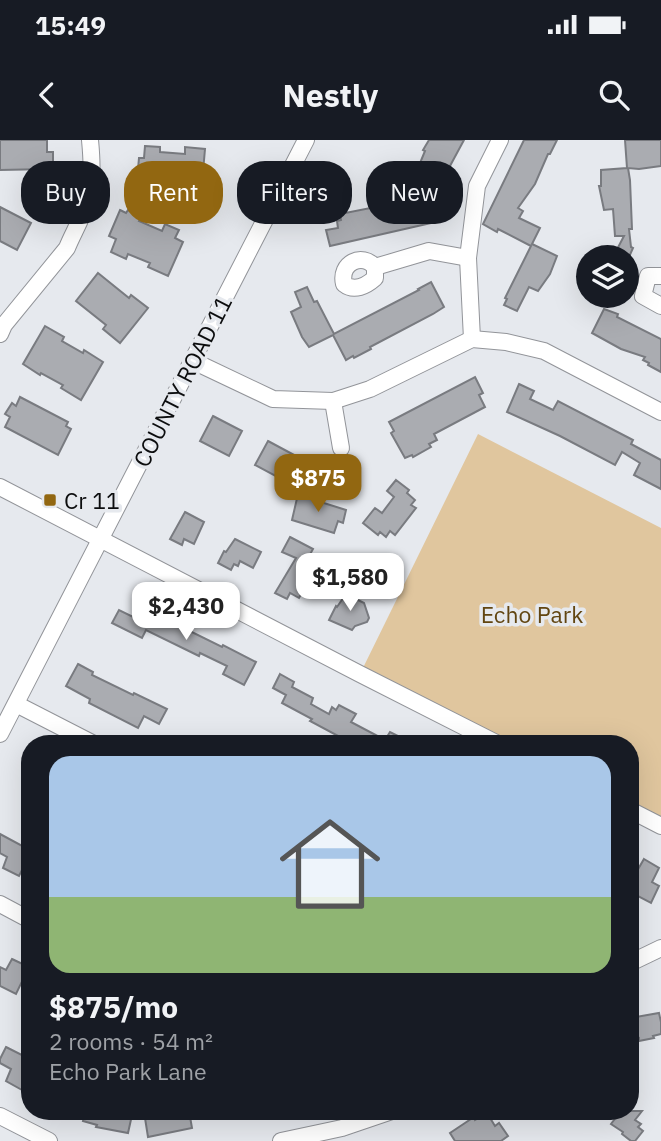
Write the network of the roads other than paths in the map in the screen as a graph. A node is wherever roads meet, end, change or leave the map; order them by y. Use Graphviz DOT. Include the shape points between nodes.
graph roads {
  1 [pos="90,140"];
  2 [pos="306,140"];
  3 [pos="500,140"];
  4 [pos="468,258"];
  5 [pos="375,267"];
  6 [pos="661,275"];
  7 [pos="661,306"];
  8 [pos="0,334"];
  9 [pos="472,339"];
  10 [pos="193,361"];
  11 [pos="333,401"];
  12 [pos="661,412"];
  13 [pos="341,447"];
  14 [pos="0,487"];
  15 [pos="101,539"];
  16 [pos="16,704"];
  17 [pos="0,734"];
  18 [pos="76,735"];
  19 [pos="481,735"];
  20 [pos="639,815"];
  21 [pos="661,826"];
  22 [pos="0,904"];
  23 [pos="21,915"];
  24 [pos="661,948"];
  25 [pos="639,959"];
  26 [pos="0,1116"];
  27 [pos="339,1120"];
  28 [pos="366,1120"];
  29 [pos="342,1128"];
  30 [pos="49,1141"];
  31 [pos="281,1141"];
  1 -- 8 [label="street" via="93,170 87,203 67,248"];
  2 -- 10 [label="street, COUNTY ROAD 11"];
  3 -- 4 [label="street" via="477,186"];
  4 -- 5 [label="street" via="429,251"];
  4 -- 9 [label="street"];
  6 -- 7 [label="street" via="648,276 643,296"];
  9 -- 11 [label="street" via="370,389"];
  9 -- 12 [label="street" via="544,351"];
  10 -- 11 [label="street" via="273,399"];
  10 -- 15 [label="street, COUNTY ROAD 11"];
  11 -- 13 [label="street"];
  14 -- 15 [label="street"];
  15 -- 16 [label="street, COUNTY ROAD 11"];
  15 -- 19 [label="street"];
  16 -- 17 [label="street, COUNTY ROAD 11"];
  16 -- 18 [label="street"];
  20 -- 21 [label="street"];
  22 -- 23 [label="street"];
  24 -- 25 [label="street"];
  26 -- 30 [label="street"];
  27 -- 29 [label="street"];
  28 -- 29 [label="street"];
  29 -- 31 [label="street"];
}
